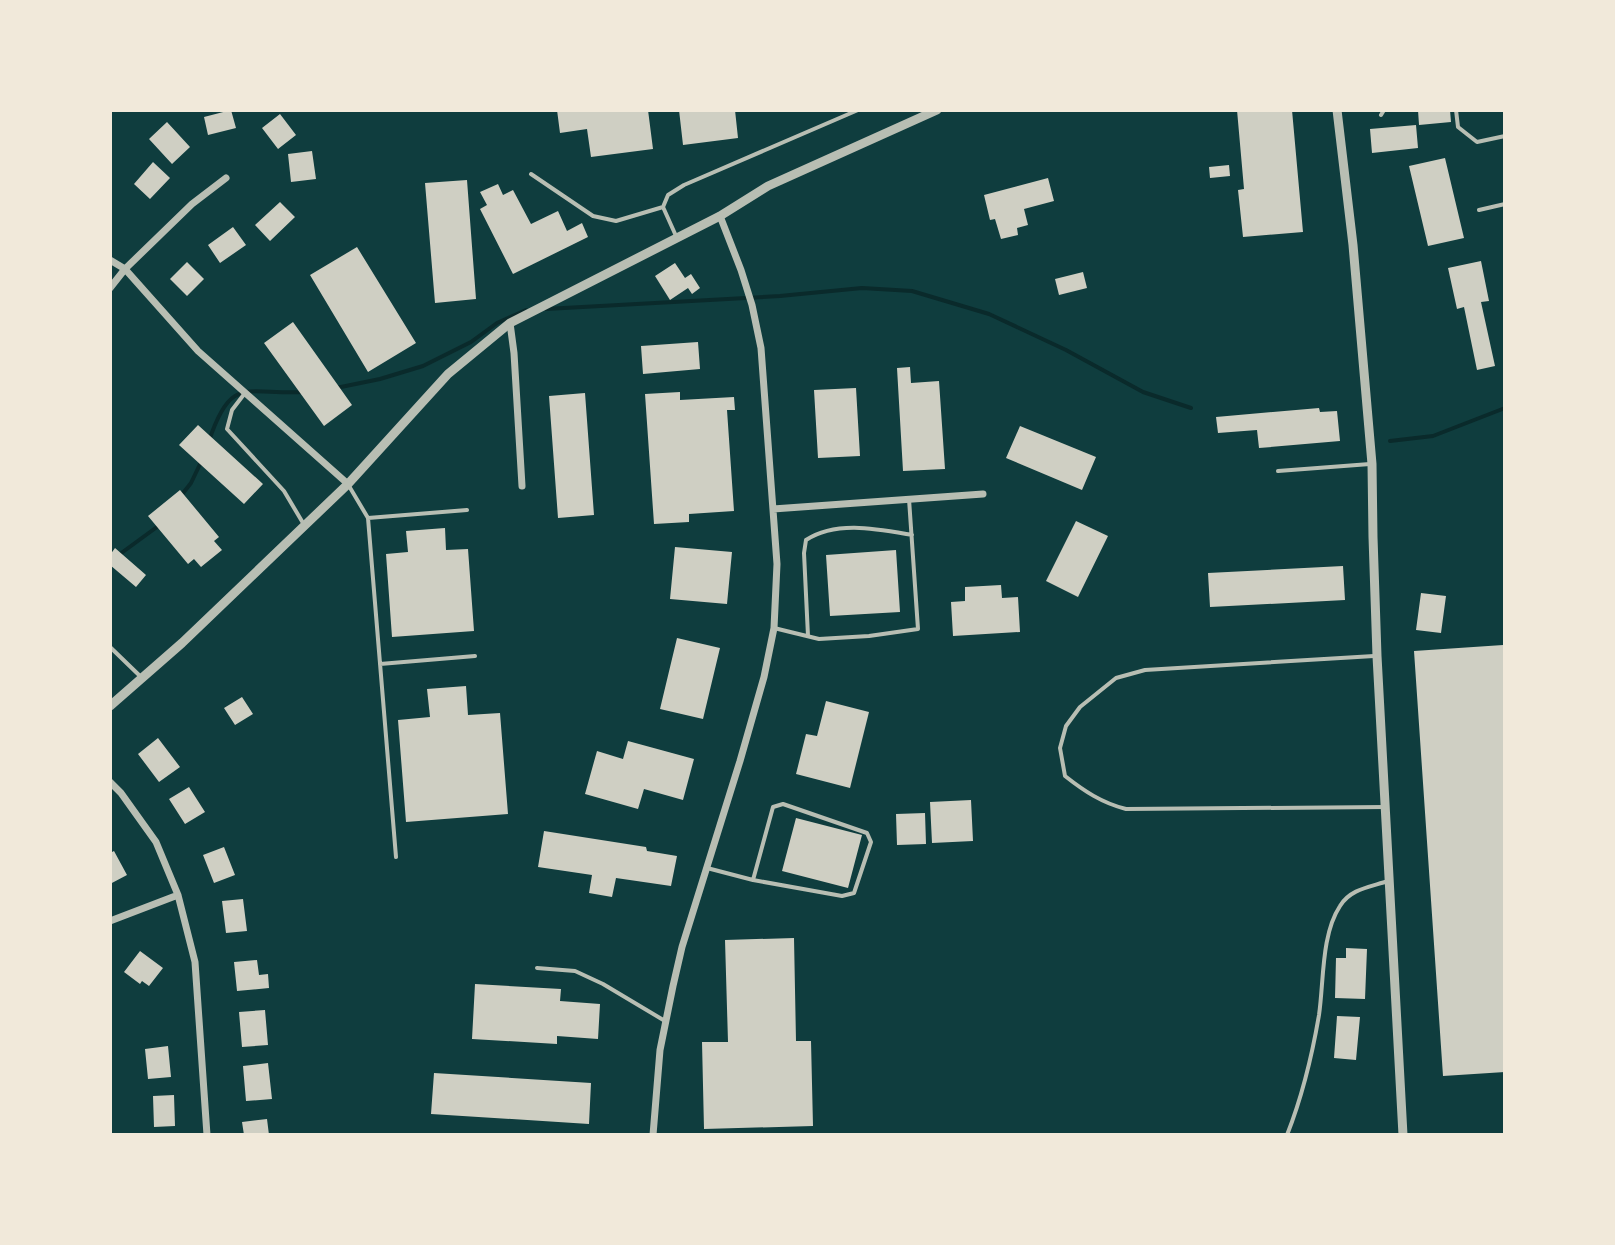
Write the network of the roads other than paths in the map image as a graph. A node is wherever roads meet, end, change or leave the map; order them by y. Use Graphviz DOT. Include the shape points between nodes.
graph roads {
  1 [pos="858,110"];
  2 [pos="937,110"];
  3 [pos="1337,110"];
  4 [pos="1456,110"];
  5 [pos="1505,136"];
  6 [pos="531,174"];
  7 [pos="226,178"];
  8 [pos="1505,204"];
  9 [pos="663,207"];
  10 [pos="1479,210"];
  11 [pos="720,216"];
  12 [pos="677,238"];
  13 [pos="110,260"];
  14 [pos="125,269"];
  15 [pos="110,288"];
  16 [pos="510,323"];
  17 [pos="245,393"];
  18 [pos="1372,464"];
  19 [pos="1278,471"];
  20 [pos="348,484"];
  21 [pos="522,486"];
  22 [pos="983,494"];
  23 [pos="909,499"];
  24 [pos="773,509"];
  25 [pos="467,510"];
  26 [pos="368,518"];
  27 [pos="304,525"];
  28 [pos="912,535"];
  29 [pos="774,628"];
  30 [pos="808,636"];
  31 [pos="110,647"];
  32 [pos="475,656"];
  33 [pos="1377,656"];
  34 [pos="380,664"];
  35 [pos="142,678"];
  36 [pos="110,706"];
  37 [pos="110,782"];
  38 [pos="1386,807"];
  39 [pos="396,857"];
  40 [pos="707,868"];
  41 [pos="753,880"];
  42 [pos="1390,880"];
  43 [pos="178,895"];
  44 [pos="110,921"];
  45 [pos="537,968"];
  46 [pos="665,1021"];
  47 [pos="207,1135"];
  48 [pos="653,1135"];
  49 [pos="1287,1135"];
  50 [pos="1403,1135"];
  1 -- 9 [label="lane" via="684,185 668,195"];
  2 -- 11 [label="street" via="768,186"];
  3 -- 18 [label="street"];
  4 -- 5 [label="lane" via="1458,127 1477,142"];
  6 -- 9 [label="lane" via="593,216 616,221"];
  7 -- 14 [label="street"];
  8 -- 10 [label="lane"];
  9 -- 12 [label="lane"];
  11 -- 12 [label="street"];
  11 -- 24 [label="street" via="752,305 761,348"];
  12 -- 16 [label="street"];
  13 -- 14 [label="street"];
  14 -- 15 [label="street"];
  14 -- 17 [label="street" via="198,351"];
  16 -- 20 [label="street" via="448,374"];
  16 -- 21 [label="street"];
  17 -- 20 [label="street"];
  17 -- 27 [label="lane" via="232,410 227,429 284,491"];
  18 -- 19 [label="lane"];
  18 -- 33 [label="street"];
  20 -- 26 [label="lane"];
  20 -- 27 [label="street"];
  22 -- 23 [label="street"];
  23 -- 24 [label="street"];
  23 -- 28 [label="lane"];
  24 -- 29 [label="street"];
  25 -- 26 [label="lane"];
  26 -- 34 [label="lane"];
  27 -- 35 [label="street"];
  28 -- 30 [label="lane" via="918,629"];
  28 -- 30 [label="lane" via="863,526 816,533 806,540"];
  29 -- 30 [label="lane"];
  29 -- 40 [label="street"];
  31 -- 35 [label="lane"];
  32 -- 34 [label="lane"];
  33 -- 38 [label="street"];
  33 -- 38 [label="lane" via="1145,670 1116,678 1080,707 1066,726 1060,748 1065,776 1108,805 1126,809"];
  34 -- 39 [label="lane"];
  35 -- 36 [label="street"];
  37 -- 43 [label="street" via="156,842"];
  38 -- 42 [label="street"];
  40 -- 41 [label="lane"];
  40 -- 46 [label="street"];
  41 -- 41 [label="lane" via="842,896 854,893 871,842 867,833 783,804 773,807"];
  42 -- 49 [label="lane" via="1352,892 1332,923 1313,1049"];
  42 -- 50 [label="street"];
  43 -- 44 [label="street"];
  43 -- 47 [label="street" via="195,962"];
  45 -- 46 [label="lane" via="575,971"];
  46 -- 48 [label="street"];
}
